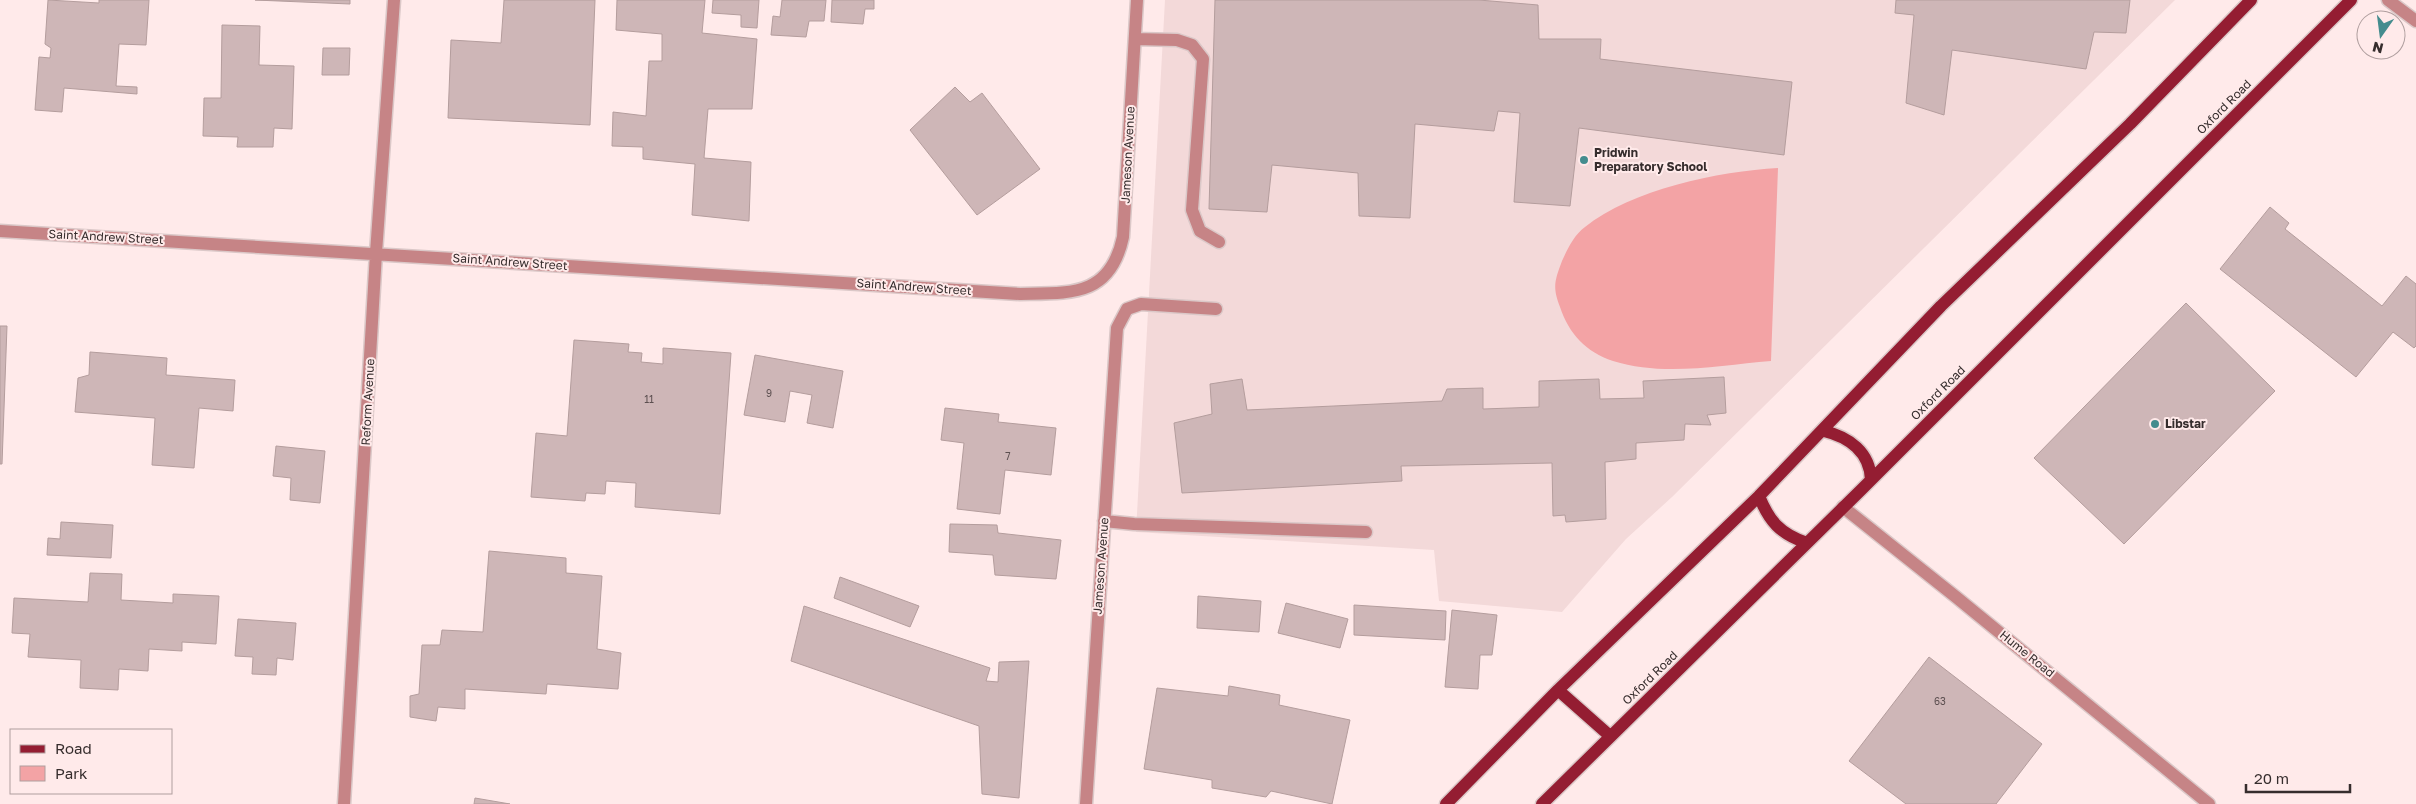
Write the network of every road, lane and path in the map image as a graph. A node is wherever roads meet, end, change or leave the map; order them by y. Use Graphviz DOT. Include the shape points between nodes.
graph roads {
  1 [pos="394,0"];
  2 [pos="1137,0"];
  3 [pos="2251,0"];
  4 [pos="2351,0"];
  5 [pos="2388,0"];
  6 [pos="2416,22"];
  7 [pos="1135,39"];
  8 [pos="0,231"];
  9 [pos="1219,242"];
  10 [pos="376,253"];
  11 [pos="1020,294"];
  12 [pos="1216,309"];
  13 [pos="1824,430"];
  14 [pos="1871,480"];
  15 [pos="1759,496"];
  16 [pos="1843,507"];
  17 [pos="1104,521"];
  18 [pos="1366,532"];
  19 [pos="1807,543"];
  20 [pos="1558,690"];
  21 [pos="1610,736"];
  22 [pos="344,804"];
  23 [pos="1086,804"];
  24 [pos="1446,804"];
  25 [pos="1542,804"];
  26 [pos="2209,804"];
  1 -- 10 [label="street, Reform Avenue"];
  2 -- 7 [label="street, Jameson Avenue"];
  3 -- 13 [label="main road" via="2130,124 1942,306"];
  4 -- 14 [label="main road, Oxford Road"];
  5 -- 6 [label="street"];
  7 -- 9 [label="street" via="1177,40 1192,45 1203,59 1192,210 1200,231"];
  7 -- 11 [label="street, Jameson Avenue" via="1123,238 1119,256 1100,282 1086,289"];
  8 -- 10 [label="street, Saint Andrew Street"];
  10 -- 11 [label="street, Saint Andrew Street"];
  10 -- 22 [label="street, Reform Avenue"];
  12 -- 17 [label="street, Jameson Avenue" via="1141,304 1127,309 1117,328"];
  13 -- 14 [label="main road" via="1845,438 1859,449 1870,466"];
  13 -- 15 [label="main road"];
  14 -- 16 [label="main road, Oxford Road"];
  15 -- 19 [label="main road" via="1774,524 1787,535"];
  15 -- 20 [label="main road"];
  16 -- 19 [label="main road, Oxford Road"];
  16 -- 26 [label="street, Hume Road"];
  17 -- 18 [label="street"];
  17 -- 23 [label="street, Jameson Avenue"];
  19 -- 21 [label="main road, Oxford Road"];
  20 -- 21 [label="main road"];
  20 -- 24 [label="main road"];
  21 -- 25 [label="main road, Oxford Road"];
}
